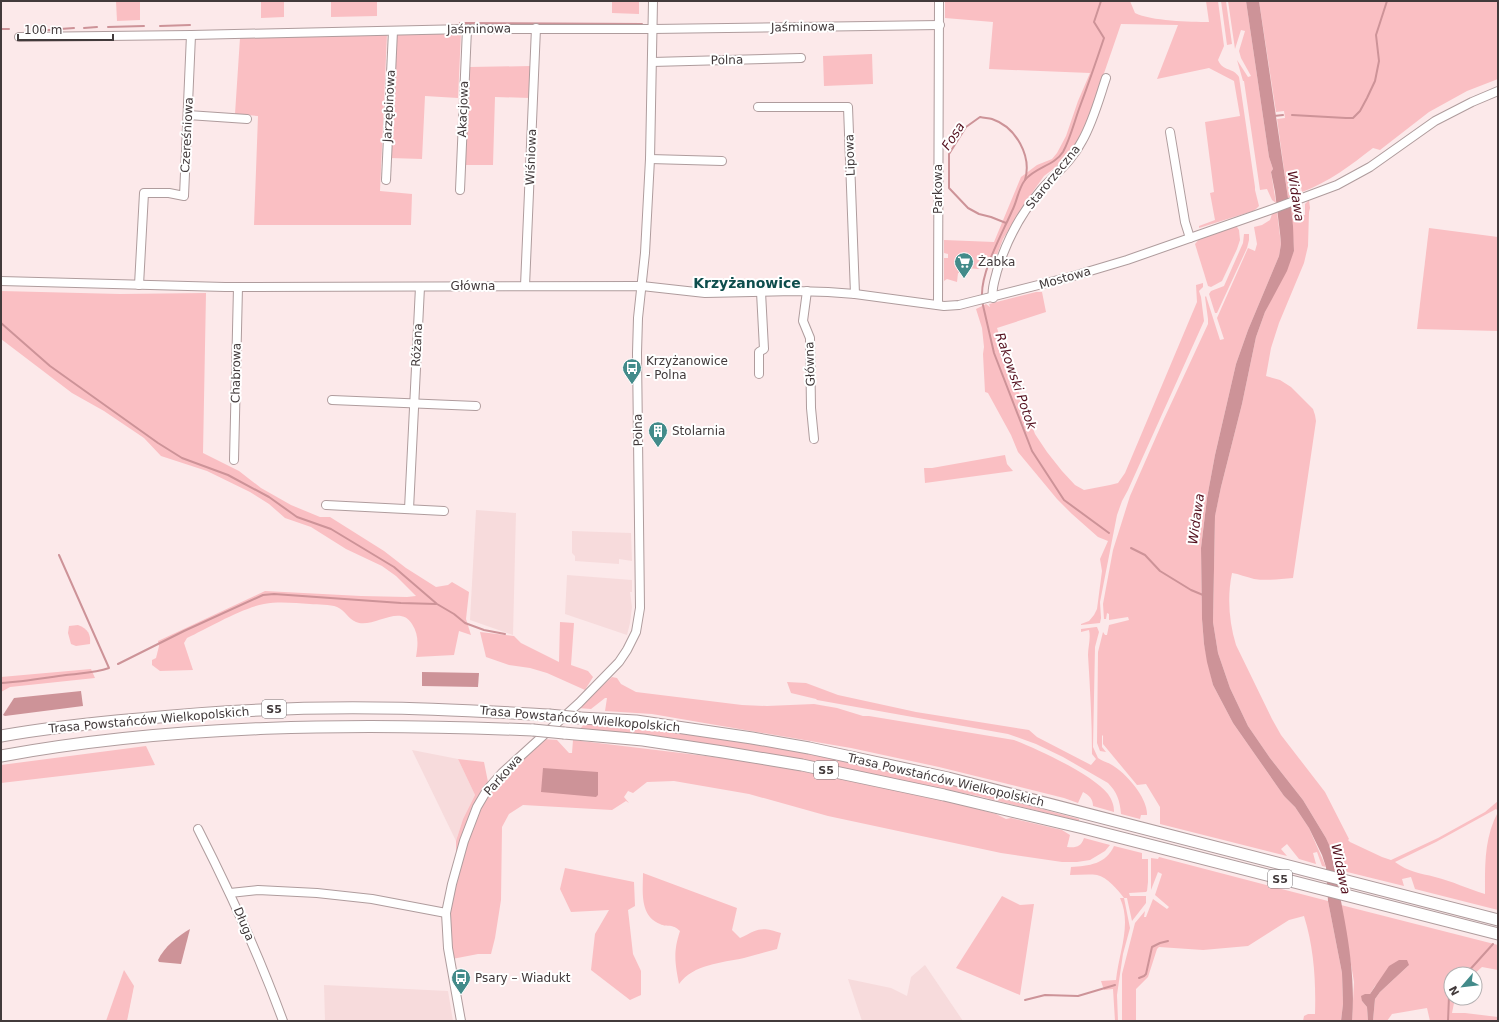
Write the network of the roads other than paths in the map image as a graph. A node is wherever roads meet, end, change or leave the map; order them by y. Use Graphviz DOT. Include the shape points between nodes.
graph roads {
  1 [pos="653,1"];
  2 [pos="939,1"];
  3 [pos="940,25"];
  4 [pos="536,28"];
  5 [pos="466,29"];
  6 [pos="653,29"];
  7 [pos="393,31"];
  8 [pos="192,35"];
  9 [pos="19,36"];
  10 [pos="801,58"];
  11 [pos="652,62"];
  12 [pos="1106,78"];
  13 [pos="1498,91"];
  14 [pos="758,107"];
  15 [pos="188,116"];
  16 [pos="247,119"];
  17 [pos="1170,132"];
  18 [pos="650,159"];
  19 [pos="722,161"];
  20 [pos="386,180"];
  21 [pos="460,190"];
  22 [pos="1190,238"];
  23 [pos="1,281"];
  24 [pos="139,285"];
  25 [pos="420,286"];
  26 [pos="525,286"];
  27 [pos="642,286"];
  28 [pos="238,287"];
  29 [pos="807,291"];
  30 [pos="760,292"];
  31 [pos="855,294"];
  32 [pos="990,298"];
  33 [pos="938,305"];
  34 [pos="759,374"];
  35 [pos="332,400"];
  36 [pos="414,403"];
  37 [pos="476,406"];
  38 [pos="814,439"];
  39 [pos="234,460"];
  40 [pos="326,505"];
  41 [pos="409,509"];
  42 [pos="444,511"];
  43 [pos="596,686"];
  44 [pos="1,736"];
  45 [pos="1,756"];
  46 [pos="198,829"];
  47 [pos="230,893"];
  48 [pos="446,913"];
  49 [pos="1498,920"];
  50 [pos="1498,934"];
  51 [pos="283,1021"];
  52 [pos="461,1021"];
  1 -- 6 [label="street, Polna"];
  2 -- 3 [label="street, Parkowa"];
  3 -- 6 [label="street, Jaśminowa"];
  3 -- 33 [label="street, Parkowa"];
  4 -- 5 [label="street, Jaśminowa"];
  4 -- 6 [label="street, Jaśminowa"];
  4 -- 26 [label="street, Wiśniowa"];
  5 -- 7 [label="street, Jaśminowa"];
  5 -- 21 [label="street, Akacjowa"];
  6 -- 11 [label="street, Polna"];
  7 -- 8 [label="street, Jaśminowa"];
  7 -- 20 [label="street, Jarzębinowa"];
  8 -- 9 [label="street, Jaśminowa"];
  8 -- 15 [label="street, Czereśniowa"];
  10 -- 11 [label="street, Polna"];
  11 -- 18 [label="street, Polna"];
  12 -- 32 [label="street, Starorzeczna" via="1082,142 1041,190 1011,235"];
  13 -- 22 [label="street, Mostowa" via="1434,121 1370,167 1337,185"];
  14 -- 31 [label="street, Lipowa" via="848,107"];
  15 -- 16 [label="street"];
  15 -- 24 [label="street, Czereśniowa" via="184,196 144,193"];
  17 -- 22 [label="street"];
  18 -- 19 [label="street"];
  18 -- 27 [label="street, Polna"];
  22 -- 32 [label="street, Mostowa" via="1077,275"];
  23 -- 24 [label="street, Główna"];
  24 -- 28 [label="street, Główna"];
  25 -- 26 [label="street, Główna"];
  25 -- 28 [label="street, Główna"];
  25 -- 36 [label="street, Różana"];
  26 -- 27 [label="street, Główna"];
  27 -- 30 [label="street, Główna" via="705,293"];
  27 -- 43 [label="street, Polna" via="637,353 640,608 636,632 627,650 613,670"];
  28 -- 39 [label="street, Chabrowa"];
  29 -- 30 [label="street, Główna"];
  29 -- 31 [label="street, Główna"];
  29 -- 38 [label="street, Główna" via="803,321 810,338"];
  30 -- 34 [label="street" via="764,349 759,352"];
  31 -- 33 [label="street, Główna"];
  32 -- 33 [label="street, Mostowa" via="959,305"];
  35 -- 36 [label="street"];
  36 -- 37 [label="street"];
  36 -- 41 [label="street, Różana"];
  40 -- 41 [label="street"];
  41 -- 42 [label="street"];
  43 -- 48 [label="street, Parkowa" via="487,790 464,841"];
  44 -- 49 [label="highway, Trasa Powstańców Wielkopolskich / S5, bridge" via="185,714 282,709 442,709 636,721 809,748 948,778"];
  45 -- 50 [label="highway, Trasa Powstańców Wielkopolskich / S5, bridge" via="101,741 278,728 372,726 533,730 643,740 802,765 944,795"];
  46 -- 47 [label="street, Długa"];
  47 -- 48 [label="street" via="258,890 317,892"];
  47 -- 51 [label="street, Długa"];
  48 -- 52 [label="street, Parkowa" via="448,948"];
}
